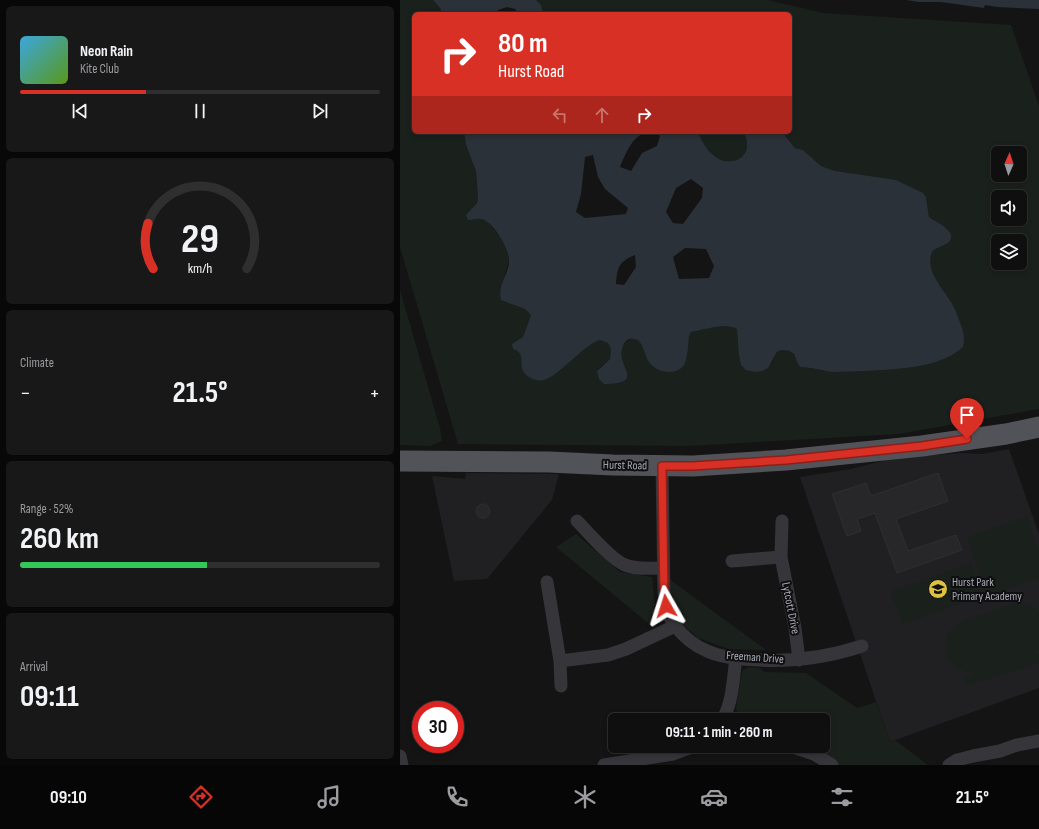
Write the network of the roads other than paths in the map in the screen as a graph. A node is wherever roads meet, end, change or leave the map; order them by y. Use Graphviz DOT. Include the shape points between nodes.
graph roads {
  1 [pos="1039,427"];
  2 [pos="400,461"];
  3 [pos="662,466"];
  4 [pos="577,521"];
  5 [pos="782,522"];
  6 [pos="781,557"];
  7 [pos="732,561"];
  8 [pos="663,568"];
  9 [pos="547,582"];
  10 [pos="675,626"];
  11 [pos="862,646"];
  12 [pos="736,658"];
  13 [pos="799,660"];
  14 [pos="560,661"];
  15 [pos="561,686"];
  16 [pos="726,713"];
  17 [pos="1039,741"];
  18 [pos="676,753"];
  19 [pos="811,753"];
  20 [pos="400,756"];
  21 [pos="612,764"];
  22 [pos="402,765"];
  23 [pos="832,765"];
  24 [pos="949,765"];
  1 -- 3 [label="main road, Hurst Road" via="922,446 786,460"];
  2 -- 3 [label="main road, Hurst Road"];
  3 -- 8 [label="street, Freeman Drive"];
  4 -- 8 [label="street" via="606,551 623,564 637,568"];
  5 -- 6 [label="street, Lytcott Drive"];
  6 -- 7 [label="street"];
  6 -- 13 [label="street, Lytcott Drive"];
  8 -- 10 [label="street, Freeman Drive" via="666,606"];
  9 -- 14 [label="street"];
  10 -- 12 [label="street, Freeman Drive" via="696,646 708,652"];
  10 -- 14 [label="street" via="626,650"];
  11 -- 13 [label="street, Freeman Drive" via="822,657"];
  12 -- 13 [label="street, Freeman Drive"];
  12 -- 16 [label="street"];
  14 -- 15 [label="street"];
  17 -- 24 [label="street" via="967,757"];
  18 -- 21 [label="street"];
  19 -- 23 [label="street"];
  20 -- 22 [label="street"];
}
